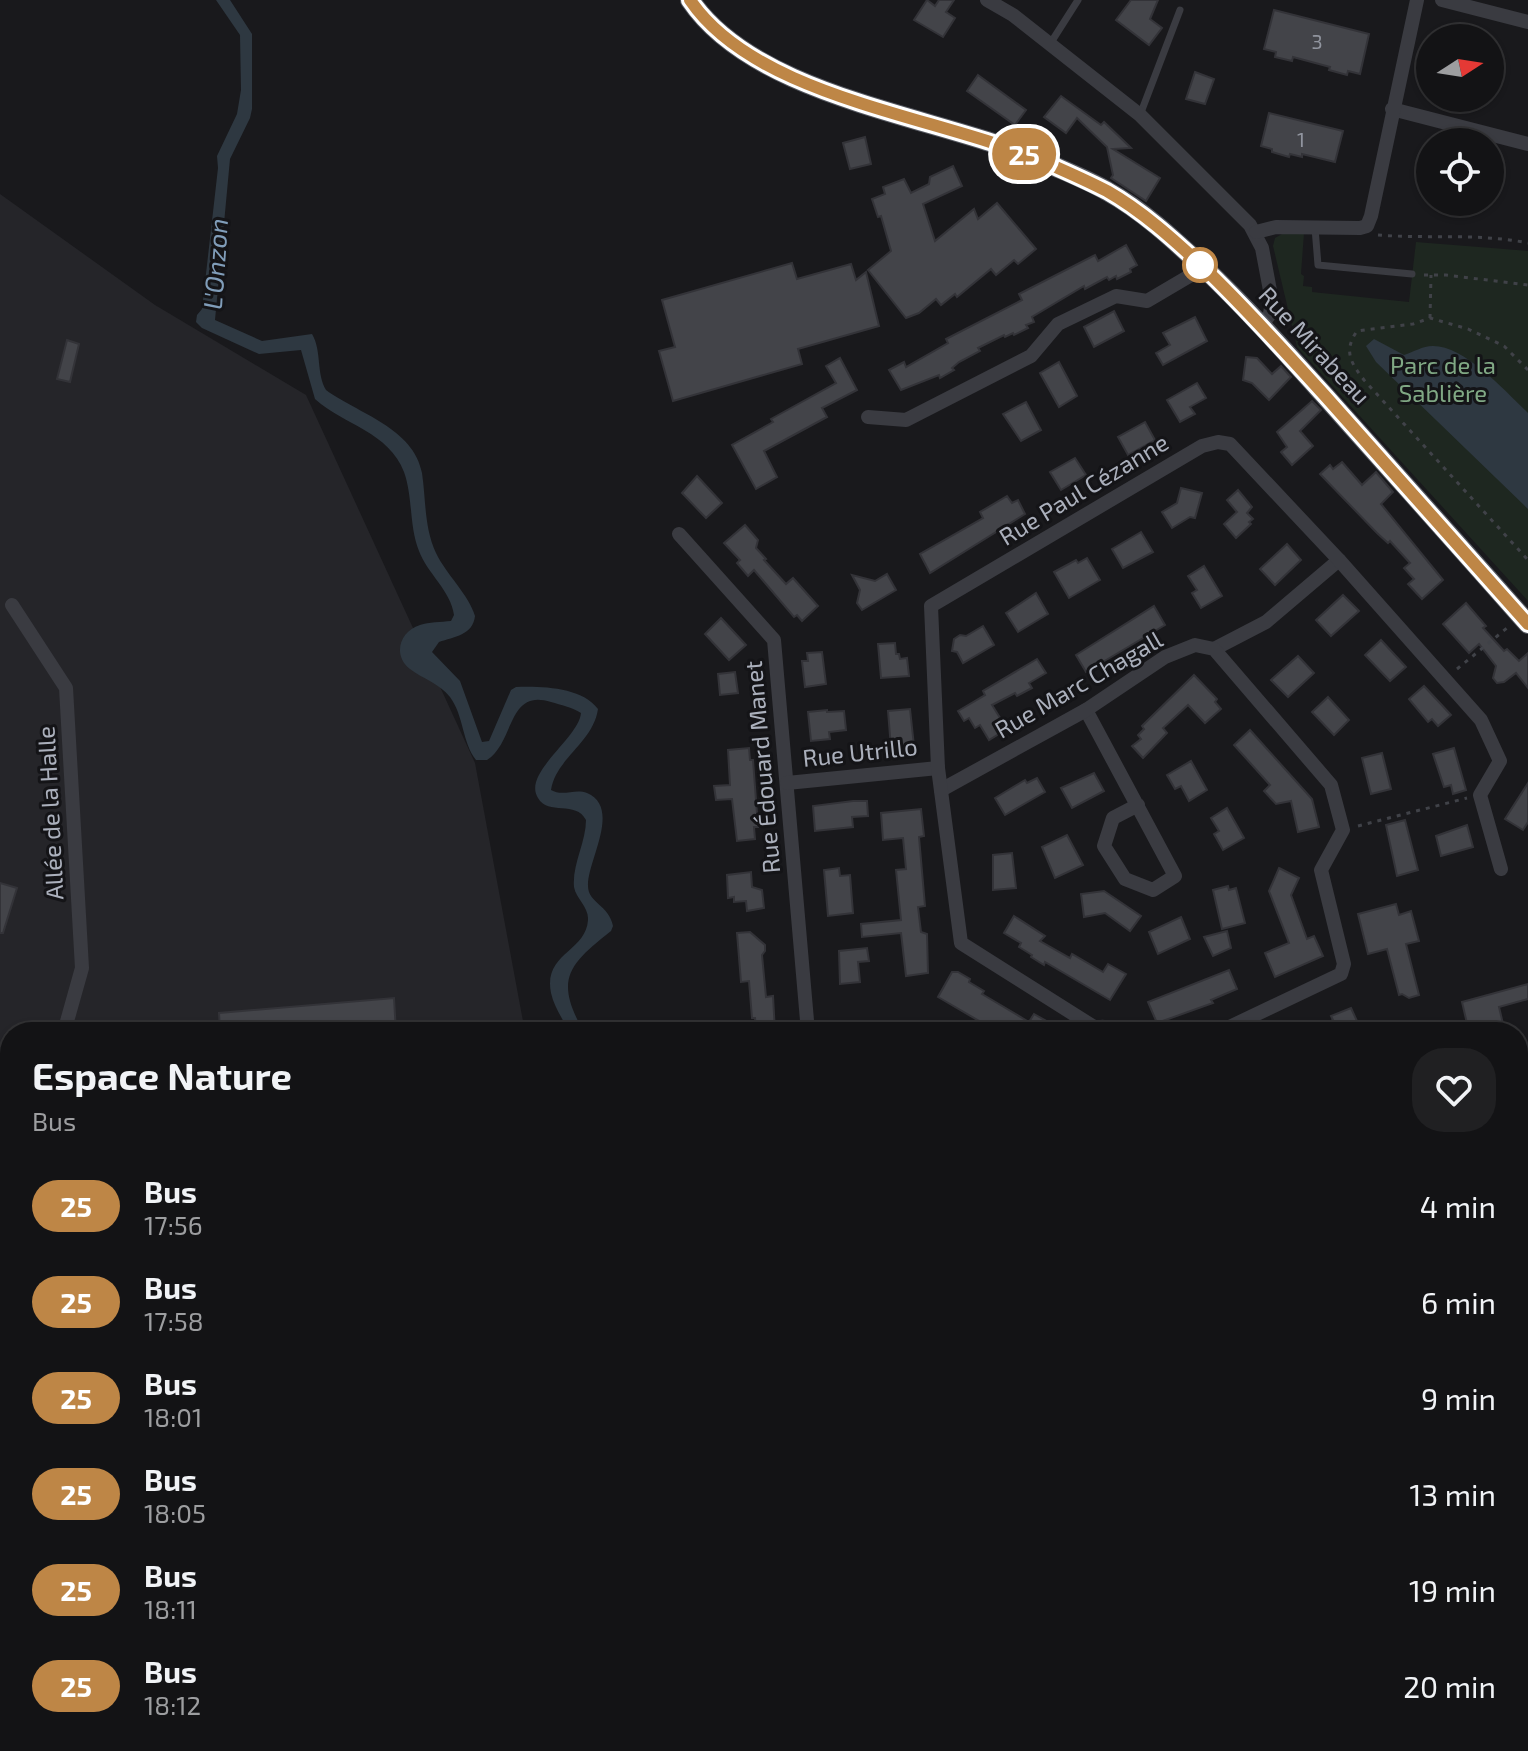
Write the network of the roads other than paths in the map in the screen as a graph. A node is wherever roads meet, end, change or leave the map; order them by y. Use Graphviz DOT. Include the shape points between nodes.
graph roads {
  1 [pos="690,0"];
  2 [pos="987,0"];
  3 [pos="1078,0"];
  4 [pos="1417,0"];
  5 [pos="1442,0"];
  6 [pos="1180,10"];
  7 [pos="1528,22"];
  8 [pos="1050,44"];
  9 [pos="1392,109"];
  10 [pos="1140,115"];
  11 [pos="1528,144"];
  12 [pos="1315,228"];
  13 [pos="1256,232"];
  14 [pos="1203,268"];
  15 [pos="1412,274"];
  16 [pos="1262,325"];
  17 [pos="868,417"];
  18 [pos="679,534"];
  19 [pos="1339,560"];
  20 [pos="12,605"];
  21 [pos="1528,624"];
  22 [pos="1214,649"];
  23 [pos="1086,710"];
  24 [pos="938,768"];
  25 [pos="787,783"];
  26 [pos="941,790"];
  27 [pos="1138,805"];
  28 [pos="1501,869"];
  29 [pos="67,1022"];
  30 [pos="807,1022"];
  31 [pos="1078,1022"];
  32 [pos="1240,1022"];
  1 -- 14 [label="main road, Rue Mirabeau" via="723,35 782,74 970,134 1109,192"];
  2 -- 8 [label="street"];
  3 -- 8 [label="lane"];
  4 -- 9 [label="street"];
  5 -- 7 [label="street"];
  6 -- 10 [label="lane"];
  8 -- 10 [label="street"];
  9 -- 11 [label="street"];
  9 -- 12 [label="street" via="1367,226"];
  10 -- 13 [label="street"];
  12 -- 13 [label="street"];
  12 -- 15 [label="lane" via="1318,265"];
  13 -- 16 [label="street" via="1272,301"];
  14 -- 16 [label="main road, Rue Mirabeau"];
  14 -- 17 [label="street" via="1147,301 1116,296 1058,324 1031,356 906,420"];
  16 -- 21 [label="main road, Rue Mirabeau"];
  18 -- 25 [label="street, Rue Édouard Manet" via="774,640"];
  19 -- 22 [label="street" via="1266,622"];
  19 -- 24 [label="street, Rue Paul Cézanne" via="1230,444 1202,446 931,606"];
  19 -- 28 [label="street, Rue Paul Cézanne" via="1481,720 1500,761 1480,795"];
  20 -- 29 [label="street, Allée de la Halle" via="66,688 82,968"];
  22 -- 23 [label="street, Rue Marc Chagall" via="1195,645 1165,657"];
  22 -- 32 [label="street" via="1331,785 1343,830 1321,870 1344,964 1341,974"];
  23 -- 26 [label="street, Rue Marc Chagall"];
  23 -- 27 [label="street"];
  24 -- 25 [label="street, Rue Utrillo"];
  24 -- 26 [label="street, Rue Paul Cézanne"];
  25 -- 30 [label="street, Rue Édouard Manet"];
  26 -- 31 [label="street, Rue Paul Cézanne" via="961,943"];
  27 -- 27 [label="street" via="1175,876 1153,890 1125,879 1104,846 1113,818"];
}
